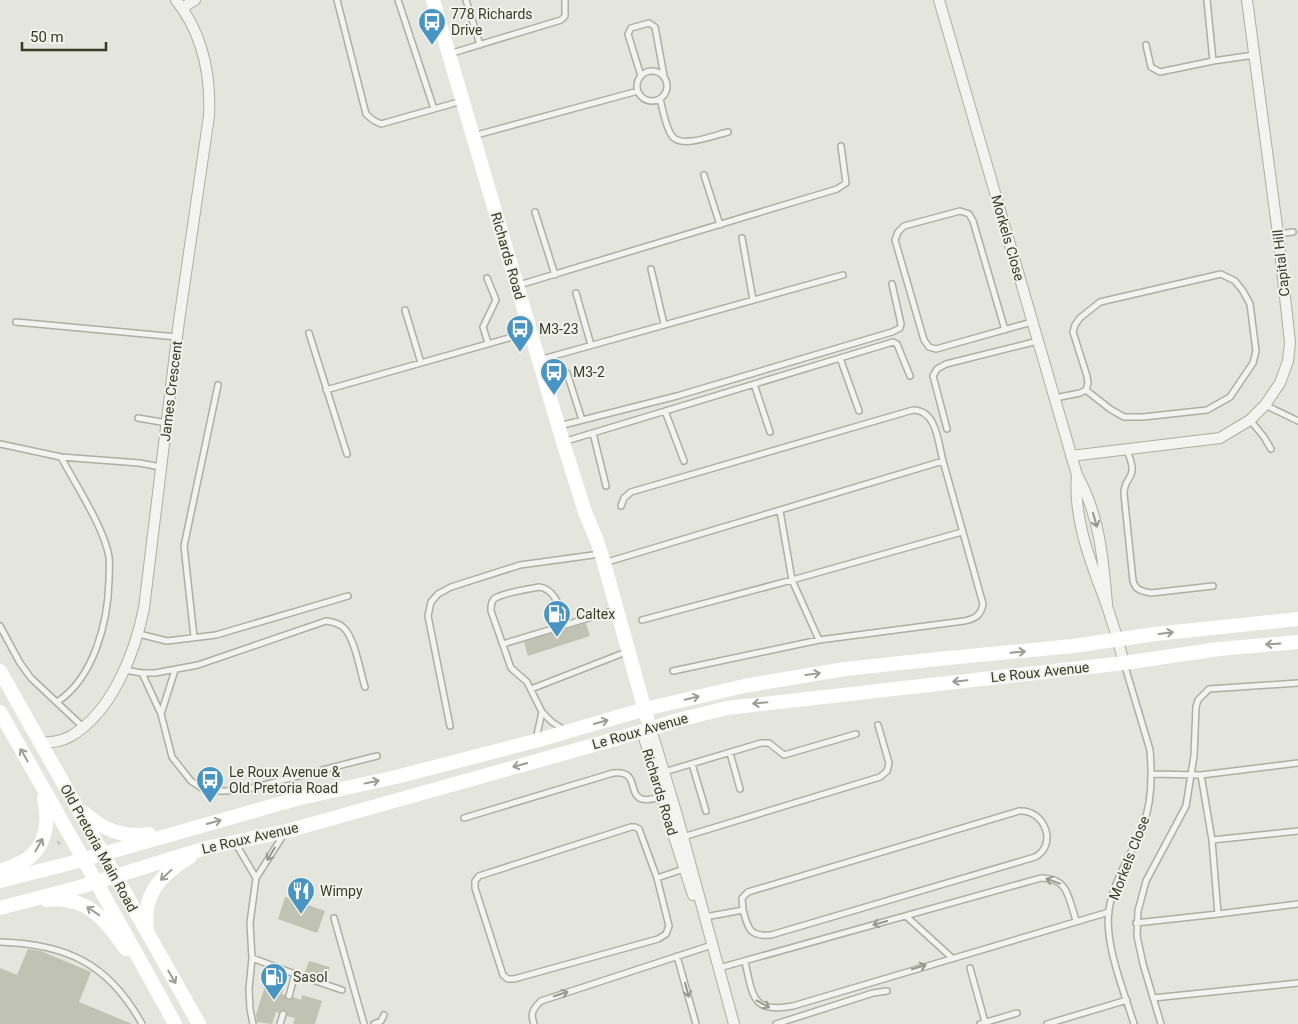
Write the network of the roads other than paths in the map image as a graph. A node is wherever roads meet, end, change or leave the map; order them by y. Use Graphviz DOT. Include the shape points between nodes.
graph roads {
  1 [pos="195,0"];
  2 [pos="337,0"];
  3 [pos="398,0"];
  4 [pos="433,0"];
  5 [pos="466,0"];
  6 [pos="565,0"];
  7 [pos="939,0"];
  8 [pos="1207,0"];
  9 [pos="1247,0"];
  10 [pos="179,4"];
  11 [pos="480,45"];
  12 [pos="1146,46"];
  13 [pos="449,54"];
  14 [pos="1254,55"];
  15 [pos="1213,61"];
  16 [pos="641,76"];
  17 [pos="664,76"];
  18 [pos="638,91"];
  19 [pos="660,99"];
  20 [pos="462,102"];
  21 [pos="434,109"];
  22 [pos="728,132"];
  23 [pos="472,136"];
  24 [pos="841,146"];
  25 [pos="704,174"];
  26 [pos="535,212"];
  27 [pos="720,225"];
  28 [pos="1293,232"];
  29 [pos="1278,234"];
  30 [pos="742,238"];
  31 [pos="651,270"];
  32 [pos="555,275"];
  33 [pos="843,275"];
  34 [pos="487,278"];
  35 [pos="892,284"];
  36 [pos="516,286"];
  37 [pos="576,293"];
  38 [pos="753,300"];
  39 [pos="405,310"];
  40 [pos="16,322"];
  41 [pos="1032,322"];
  42 [pos="664,324"];
  43 [pos="1006,330"];
  44 [pos="530,331"];
  45 [pos="308,333"];
  46 [pos="178,337"];
  47 [pos="1038,341"];
  48 [pos="488,343"];
  49 [pos="591,344"];
  50 [pos="840,358"];
  51 [pos="538,360"];
  52 [pos="421,363"];
  53 [pos="567,373"];
  54 [pos="910,376"];
  55 [pos="754,384"];
  56 [pos="218,385"];
  57 [pos="326,390"];
  58 [pos="1086,390"];
  59 [pos="1055,398"];
  60 [pos="1265,405"];
  61 [pos="665,411"];
  62 [pos="859,412"];
  63 [pos="138,418"];
  64 [pos="582,420"];
  65 [pos="1250,420"];
  66 [pos="1298,421"];
  67 [pos="167,423"];
  68 [pos="558,427"];
  69 [pos="947,429"];
  70 [pos="770,432"];
  71 [pos="593,433"];
  72 [pos="563,442"];
  73 [pos="0,444"];
  74 [pos="1271,449"];
  75 [pos="1127,450"];
  76 [pos="347,454"];
  77 [pos="1071,456"];
  78 [pos="61,457"];
  79 [pos="684,461"];
  80 [pos="943,461"];
  81 [pos="161,467"];
  82 [pos="1077,475"];
  83 [pos="606,486"];
  84 [pos="622,506"];
  85 [pos="780,511"];
  86 [pos="962,532"];
  87 [pos="598,559"];
  88 [pos="792,580"];
  89 [pos="1213,586"];
  90 [pos="348,596"];
  91 [pos="1107,604"];
  92 [pos="612,611"];
  93 [pos="1298,619"];
  94 [pos="642,620"];
  95 [pos="566,624"];
  96 [pos="0,626"];
  97 [pos="139,634"];
  98 [pos="194,638"];
  99 [pos="1118,639"];
  100 [pos="819,640"];
  101 [pos="1298,642"];
  102 [pos="503,644"];
  103 [pos="621,654"];
  104 [pos="1124,663"];
  105 [pos="124,670"];
  106 [pos="175,670"];
  107 [pos="0,671"];
  108 [pos="673,671"];
  109 [pos="142,673"];
  110 [pos="1298,683"];
  111 [pos="365,687"];
  112 [pos="531,689"];
  113 [pos="57,702"];
  114 [pos="640,710"];
  115 [pos="0,712"];
  116 [pos="542,712"];
  117 [pos="161,714"];
  118 [pos="878,725"];
  119 [pos="83,726"];
  120 [pos="450,726"];
  121 [pos="646,730"];
  122 [pos="567,732"];
  123 [pos="856,734"];
  124 [pos="535,741"];
  125 [pos="40,743"];
  126 [pos="730,753"];
  127 [pos="377,756"];
  128 [pos="1298,763"];
  129 [pos="692,764"];
  130 [pos="664,772"];
  131 [pos="1151,774"];
  132 [pos="1192,774"];
  133 [pos="1201,775"];
  134 [pos="40,782"];
  135 [pos="62,783"];
  136 [pos="740,789"];
  137 [pos="662,797"];
  138 [pos="706,811"];
  139 [pos="464,818"];
  140 [pos="287,831"];
  141 [pos="1298,831"];
  142 [pos="167,835"];
  143 [pos="683,837"];
  144 [pos="1212,840"];
  145 [pos="235,842"];
  146 [pos="206,848"];
  147 [pos="102,853"];
  148 [pos="82,859"];
  149 [pos="684,869"];
  150 [pos="0,871"];
  151 [pos="115,875"];
  152 [pos="256,878"];
  153 [pos="656,878"];
  154 [pos="0,880"];
  155 [pos="95,881"];
  156 [pos="22,902"];
  157 [pos="1298,904"];
  158 [pos="0,908"];
  159 [pos="743,910"];
  160 [pos="1109,912"];
  161 [pos="1218,914"];
  162 [pos="906,916"];
  163 [pos="334,918"];
  164 [pos="1076,920"];
  165 [pos="705,921"];
  166 [pos="1136,923"];
  167 [pos="148,935"];
  168 [pos="0,942"];
  169 [pos="712,945"];
  170 [pos="678,956"];
  171 [pos="951,957"];
  172 [pos="252,958"];
  173 [pos="745,962"];
  174 [pos="718,968"];
  175 [pos="970,968"];
  176 [pos="295,974"];
  177 [pos="1298,983"];
  178 [pos="342,990"];
  179 [pos="887,991"];
  180 [pos="289,996"];
  181 [pos="1153,998"];
  182 [pos="1126,1000"];
  183 [pos="164,1005"];
  184 [pos="283,1014"];
  185 [pos="1017,1014"];
  186 [pos="384,1015"];
  187 [pos="983,1023"];
  188 [pos="142,1024"];
  189 [pos="175,1024"];
  190 [pos="199,1024"];
  191 [pos="253,1024"];
  192 [pos="280,1024"];
  193 [pos="364,1024"];
  194 [pos="374,1024"];
  195 [pos="534,1024"];
  196 [pos="696,1024"];
  197 [pos="734,1024"];
  198 [pos="776,1024"];
  199 [pos="1047,1024"];
  200 [pos="1134,1024"];
  201 [pos="1161,1024"];
  1 -- 10 [label="street"];
  2 -- 21 [label="lane" via="366,114 381,124"];
  3 -- 21 [label="lane"];
  4 -- 13 [label="main road, Richards Road"];
  5 -- 11 [label="lane"];
  6 -- 11 [label="lane" via="565,16 560,20"];
  7 -- 41 [label="street, Morkels Close"];
  8 -- 15 [label="lane"];
  9 -- 14 [label="street, Capital Hill"];
  10 -- 46 [label="street, James Crescent" via="196,31 202,48 210,103"];
  11 -- 13 [label="lane"];
  12 -- 15 [label="lane" via="1151,67 1160,72"];
  13 -- 20 [label="main road, Richards Road"];
  14 -- 15 [label="lane"];
  14 -- 29 [label="street, Capital Hill"];
  16 -- 17 [label="lane" via="650,71"];
  16 -- 17 [label="lane" via="628,34 631,28 649,23 655,27"];
  16 -- 18 [label="lane"];
  17 -- 19 [label="lane" via="668,86"];
  18 -- 19 [label="lane" via="644,99"];
  18 -- 23 [label="lane"];
  19 -- 22 [label="lane" via="670,132 679,141"];
  20 -- 21 [label="lane"];
  20 -- 23 [label="main road, Richards Road"];
  23 -- 36 [label="main road, Richards Road"];
  24 -- 27 [label="lane" via="846,183 842,187"];
  25 -- 27 [label="lane"];
  26 -- 32 [label="lane"];
  27 -- 32 [label="lane"];
  28 -- 29 [label="lane"];
  29 -- 60 [label="street, Capital Hill" via="1290,342 1288,361 1280,383"];
  30 -- 38 [label="lane"];
  31 -- 42 [label="lane"];
  32 -- 36 [label="lane"];
  33 -- 38 [label="lane"];
  34 -- 48 [label="lane" via="496,300 483,327"];
  35 -- 64 [label="lane" via="901,324 892,332 677,396"];
  36 -- 44 [label="main road, Richards Road"];
  37 -- 49 [label="lane"];
  38 -- 42 [label="lane"];
  39 -- 52 [label="lane"];
  40 -- 46 [label="lane"];
  41 -- 43 [label="lane"];
  41 -- 47 [label="street, Morkels Close"];
  42 -- 49 [label="lane"];
  43 -- 43 [label="lane" via="936,349 929,347 924,340 895,240 898,232 904,226 960,211 969,214 974,221"];
  44 -- 48 [label="lane"];
  44 -- 51 [label="main road, Richards Road"];
  45 -- 57 [label="lane"];
  46 -- 67 [label="street, James Crescent"];
  47 -- 59 [label="street, Morkels Close"];
  47 -- 69 [label="lane" via="946,364 938,369 934,376"];
  48 -- 52 [label="lane"];
  49 -- 51 [label="lane"];
  50 -- 54 [label="lane" via="894,342 898,344"];
  50 -- 55 [label="lane"];
  50 -- 62 [label="lane"];
  51 -- 68 [label="main road, Richards Road"];
  52 -- 57 [label="lane"];
  53 -- 64 [label="lane"];
  55 -- 61 [label="lane"];
  55 -- 70 [label="lane"];
  56 -- 98 [label="lane" via="184,546"];
  57 -- 76 [label="lane"];
  58 -- 58 [label="lane" via="1087,376 1073,332 1080,318 1100,302 1221,274 1235,281 1243,291 1250,304 1256,351 1253,363 1230,397 1208,410 1143,418 1124,417"];
  58 -- 59 [label="lane"];
  59 -- 77 [label="street, Morkels Close"];
  60 -- 65 [label="street, Capital Hill"];
  60 -- 66 [label="lane"];
  61 -- 71 [label="lane"];
  61 -- 79 [label="lane"];
  63 -- 67 [label="lane"];
  64 -- 68 [label="lane"];
  65 -- 74 [label="lane"];
  65 -- 75 [label="street, Capital Hill" via="1220,438"];
  67 -- 81 [label="street, James Crescent"];
  68 -- 72 [label="main road, Richards Road"];
  71 -- 72 [label="lane"];
  71 -- 83 [label="lane"];
  72 -- 87 [label="main road, Richards Road" via="585,512 586,529"];
  73 -- 78 [label="lane"];
  75 -- 77 [label="street, Capital Hill"];
  75 -- 89 [label="lane" via="1132,473 1124,485 1124,494 1135,587 1151,593"];
  77 -- 82 [label="street, Morkels Close"];
  78 -- 81 [label="lane"];
  78 -- 113 [label="lane" via="103,535 110,558 108,594 95,651 68,695"];
  80 -- 84 [label="lane" via="933,422 922,412 913,410 632,492 624,498"];
  80 -- 85 [label="lane"];
  80 -- 86 [label="lane"];
  81 -- 97 [label="street, James Crescent"];
  82 -- 91 [label="street, Morkels Close, one-way" via="1097,527"];
  82 -- 91 [label="street, Morkels Close" via="1082,530"];
  85 -- 87 [label="lane"];
  85 -- 88 [label="lane"];
  86 -- 88 [label="lane"];
  86 -- 100 [label="lane" via="983,604 976,618"];
  87 -- 92 [label="main road, Richards Road"];
  87 -- 120 [label="lane" via="520,565 451,587 434,598 428,616"];
  88 -- 94 [label="lane"];
  88 -- 100 [label="lane"];
  90 -- 98 [label="lane" via="216,635"];
  91 -- 99 [label="street, Morkels Close"];
  92 -- 95 [label="lane"];
  92 -- 103 [label="main road, Richards Road"];
  92 -- 114 [label="main road, Richards Road"];
  99 -- 93 [label="main road, Le Roux Avenue, one-way"];
  95 -- 102 [label="lane"];
  95 -- 102 [label="lane" via="547,589 539,587 499,596 493,600 491,611"];
  96 -- 113 [label="lane" via="31,678"];
  97 -- 98 [label="lane" via="167,641"];
  97 -- 105 [label="street, James Crescent"];
  99 -- 104 [label="street, Morkels Close"];
  114 -- 99 [label="main road, Le Roux Avenue, one-way" via="807,675"];
  100 -- 108 [label="lane"];
  101 -- 104 [label="main road, Le Roux Avenue, one-way" via="1220,648"];
  102 -- 112 [label="lane" via="510,668"];
  103 -- 112 [label="lane"];
  103 -- 114 [label="main road, Richards Road"];
  104 -- 121 [label="main road, Le Roux Avenue, one-way" via="735,707"];
  104 -- 131 [label="lane, Morkels Close" via="1150,750"];
  105 -- 109 [label="lane"];
  105 -- 119 [label="street, James Crescent" via="100,711"];
  106 -- 109 [label="lane"];
  106 -- 111 [label="lane" via="326,621 336,622 348,633"];
  106 -- 117 [label="lane"];
  107 -- 125 [label="main road, Old Pretoria Main Road"];
  109 -- 117 [label="lane"];
  110 -- 132 [label="lane" via="1206,691 1198,700 1194,716"];
  112 -- 116 [label="lane"];
  113 -- 119 [label="lane"];
  114 -- 121 [label="main road, Richards Road"];
  122 -- 114 [label="main road, Le Roux Avenue, one-way"];
  134 -- 115 [label="main road, Old Pretoria Main Road, one-way"];
  116 -- 122 [label="lane"];
  116 -- 124 [label="lane"];
  117 -- 127 [label="lane" via="172,757 190,781 206,790 248,789"];
  118 -- 143 [label="lane" via="888,763 887,770 880,777"];
  119 -- 125 [label="street, James Crescent" via="65,739"];
  121 -- 130 [label="street, Richards Road"];
  121 -- 137 [label="street, Richards Road"];
  121 -- 140 [label="main road, Le Roux Avenue, one-way"];
  122 -- 124 [label="main road, Le Roux Avenue"];
  123 -- 126 [label="lane" via="784,756 769,743"];
  142 -- 124 [label="main road, Le Roux Avenue, one-way" via="300,798"];
  125 -- 135 [label="main road, Old Pretoria Main Road"];
  126 -- 129 [label="lane"];
  126 -- 136 [label="lane"];
  128 -- 133 [label="lane"];
  129 -- 130 [label="lane"];
  129 -- 138 [label="lane"];
  130 -- 143 [label="street, Richards Road"];
  131 -- 132 [label="lane"];
  131 -- 160 [label="lane, Morkels Close" via="1144,824 1111,899"];
  132 -- 133 [label="lane"];
  132 -- 166 [label="lane" via="1186,806 1146,881"];
  133 -- 144 [label="lane"];
  134 -- 148 [label="main road, Old Pretoria Main Road"];
  150 -- 134 [label="main road, one-way" via="33,855 43,836 47,810"];
  135 -- 142 [label="main road" via="79,809 104,828 129,836"];
  135 -- 147 [label="main road, Old Pretoria Main Road"];
  137 -- 139 [label="lane" via="640,798 628,775 613,772"];
  137 -- 149 [label="street, Richards Road"];
  140 -- 145 [label="main road, Le Roux Avenue"];
  140 -- 152 [label="lane, one-way"];
  141 -- 144 [label="lane"];
  142 -- 147 [label="main road, Le Roux Avenue"];
  143 -- 165 [label="street, Richards Road"];
  144 -- 161 [label="lane"];
  145 -- 146 [label="main road, Le Roux Avenue"];
  145 -- 152 [label="lane"];
  146 -- 151 [label="main road, Le Roux Avenue"];
  146 -- 167 [label="main road, one-way" via="166,874 158,883 146,912"];
  147 -- 148 [label="main road, Le Roux Avenue"];
  147 -- 151 [label="main road, Old Pretoria Main Road"];
  148 -- 154 [label="main road, Le Roux Avenue"];
  148 -- 155 [label="main road, Old Pretoria Main Road"];
  149 -- 153 [label="lane"];
  149 -- 165 [label="street, Richards Road"];
  151 -- 155 [label="main road, Le Roux Avenue"];
  151 -- 167 [label="main road, Old Pretoria Main Road"];
  152 -- 172 [label="lane" via="250,923"];
  153 -- 153 [label="lane" via="669,926 666,934 658,939 514,979 503,976 475,888 479,876 635,827 639,829"];
  155 -- 156 [label="main road, Le Roux Avenue"];
  155 -- 183 [label="main road, Old Pretoria Main Road"];
  156 -- 158 [label="main road, Le Roux Avenue"];
  183 -- 156 [label="main road, one-way" via="106,921 97,913 62,900"];
  157 -- 161 [label="lane"];
  159 -- 159 [label="lane" via="742,898 748,892 1019,810 1035,813 1046,829 1044,849 1035,857 771,935 757,935 751,931"];
  159 -- 165 [label="lane"];
  160 -- 164 [label="lane"];
  160 -- 182 [label="lane, Morkels Close" via="1108,933"];
  161 -- 166 [label="lane"];
  164 -- 162 [label="lane, one-way" via="1063,885 1050,878 1040,878"];
  162 -- 171 [label="lane"];
  162 -- 173 [label="lane, one-way"];
  163 -- 193 [label="lane"];
  164 -- 171 [label="lane"];
  165 -- 169 [label="street, Richards Road"];
  166 -- 181 [label="lane"];
  167 -- 190 [label="main road, Old Pretoria Main Road, one-way"];
  168 -- 188 [label="lane" via="37,944 68,953 90,964 121,991"];
  169 -- 170 [label="lane"];
  169 -- 174 [label="street, Richards Road"];
  195 -- 170 [label="lane, one-way" via="532,1011 541,1001"];
  170 -- 196 [label="lane, one-way"];
  173 -- 171 [label="lane, one-way" via="756,1000 777,1009"];
  172 -- 176 [label="lane"];
  172 -- 191 [label="lane" via="249,989"];
  173 -- 174 [label="lane"];
  174 -- 197 [label="street, Richards Road"];
  175 -- 187 [label="lane"];
  176 -- 178 [label="lane"];
  176 -- 180 [label="lane"];
  177 -- 181 [label="lane"];
  179 -- 198 [label="lane"];
  181 -- 201 [label="lane"];
  182 -- 199 [label="lane"];
  182 -- 200 [label="lane, Morkels Close"];
  183 -- 189 [label="main road, Old Pretoria Main Road"];
  184 -- 192 [label="lane"];
  185 -- 187 [label="lane"];
  186 -- 194 [label="lane" via="381,1022"];
}
